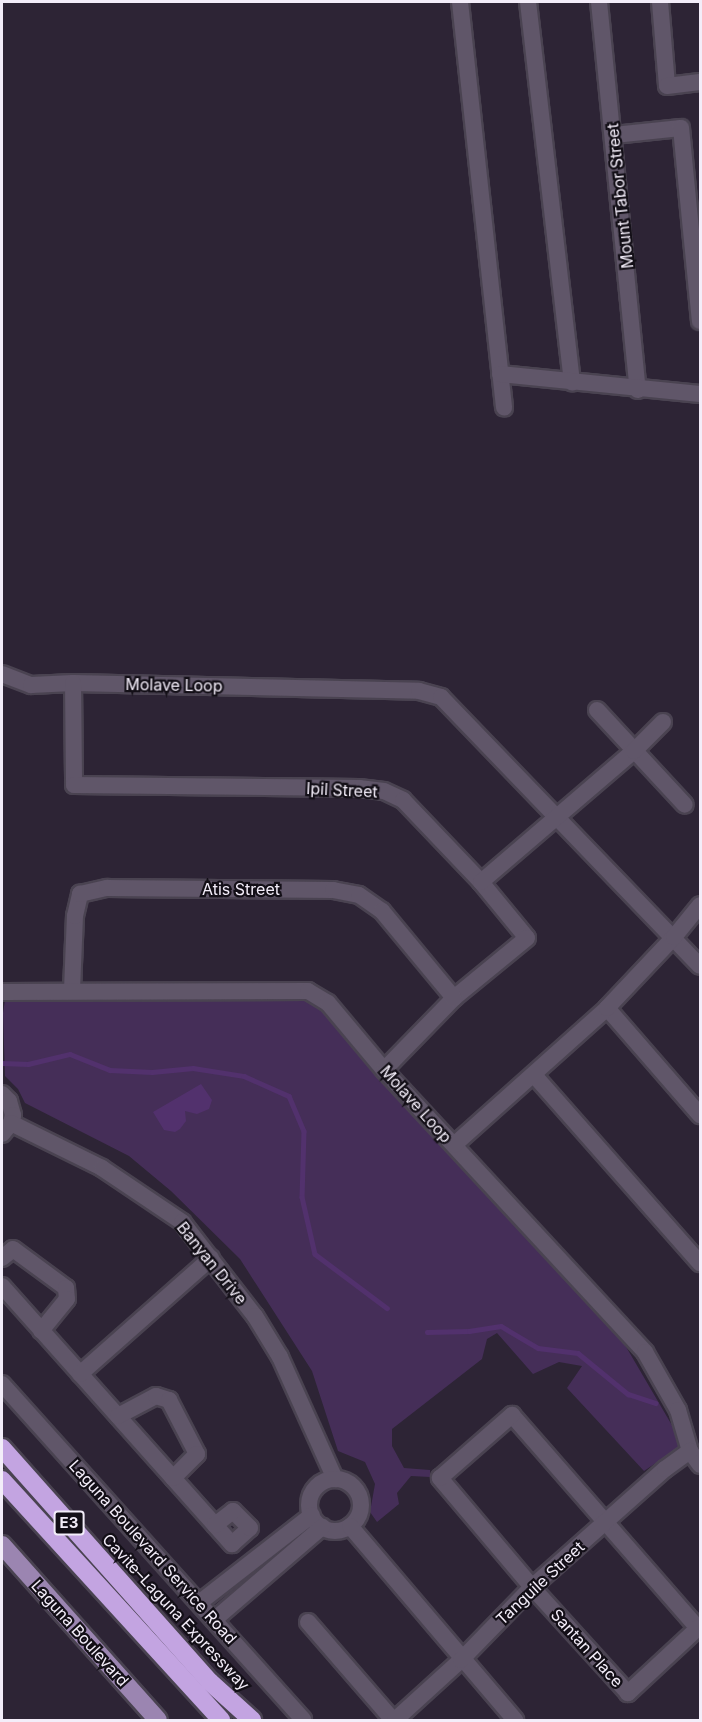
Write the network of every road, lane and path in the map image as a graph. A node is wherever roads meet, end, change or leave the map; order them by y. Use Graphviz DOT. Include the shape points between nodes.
graph roads {
  1 [pos="460,2"];
  2 [pos="528,2"];
  3 [pos="599,2"];
  4 [pos="660,2"];
  5 [pos="700,82"];
  6 [pos="614,135"];
  7 [pos="700,321"];
  8 [pos="500,374"];
  9 [pos="572,382"];
  10 [pos="638,390"];
  11 [pos="700,394"];
  12 [pos="504,408"];
  13 [pos="2,674"];
  14 [pos="73,683"];
  15 [pos="597,710"];
  16 [pos="663,722"];
  17 [pos="634,751"];
  18 [pos="685,805"];
  19 [pos="559,816"];
  20 [pos="481,882"];
  21 [pos="700,905"];
  22 [pos="674,937"];
  23 [pos="700,966"];
  24 [pos="72,990"];
  25 [pos="2,992"];
  26 [pos="454,998"];
  27 [pos="607,1008"];
  28 [pos="384,1070"];
  29 [pos="534,1075"];
  30 [pos="2,1094"];
  31 [pos="700,1115"];
  32 [pos="6,1128"];
  33 [pos="454,1145"];
  34 [pos="2,1258"];
  35 [pos="211,1258"];
  36 [pos="700,1263"];
  37 [pos="2,1286"];
  38 [pos="41,1331"];
  39 [pos="80,1374"];
  40 [pos="2,1384"];
  41 [pos="118,1416"];
  42 [pos="2,1448"];
  43 [pos="690,1451"];
  44 [pos="700,1465"];
  45 [pos="173,1478"];
  46 [pos="334,1479"];
  47 [pos="2,1480"];
  48 [pos="317,1521"];
  49 [pos="607,1521"];
  50 [pos="215,1525"];
  51 [pos="350,1526"];
  52 [pos="2,1545"];
  53 [pos="532,1587"];
  54 [pos="199,1603"];
  55 [pos="214,1620"];
  56 [pos="308,1622"];
  57 [pos="462,1660"];
  58 [pos="195,1694"];
  59 [pos="158,1720"];
  60 [pos="202,1720"];
  61 [pos="221,1720"];
  62 [pos="252,1720"];
  63 [pos="303,1720"];
  64 [pos="394,1720"];
  65 [pos="515,1720"];
  1 -- 8 [label="street"];
  2 -- 9 [label="street"];
  3 -- 6 [label="street, Mount Tabor Street"];
  4 -- 5 [label="street" via="667,86"];
  6 -- 7 [label="street" via="681,128"];
  6 -- 10 [label="street, Mount Tabor Street"];
  8 -- 9 [label="street"];
  8 -- 12 [label="street"];
  9 -- 10 [label="street"];
  10 -- 11 [label="street"];
  13 -- 14 [label="street, Molave Loop" via="31,685"];
  14 -- 19 [label="street, Molave Loop" via="419,691 441,697"];
  14 -- 20 [label="street, Ipil Street" via="74,785 384,791 403,800"];
  15 -- 17 [label="street"];
  16 -- 17 [label="street"];
  17 -- 18 [label="street"];
  17 -- 19 [label="street"];
  19 -- 20 [label="street"];
  19 -- 22 [label="street, Molave Loop"];
  20 -- 26 [label="street, Ipil Street" via="527,938"];
  21 -- 22 [label="street"];
  22 -- 23 [label="street, Molave Loop"];
  22 -- 27 [label="street"];
  24 -- 25 [label="street, Molave Loop"];
  24 -- 26 [label="street, Atis Street" via="75,916 80,894 107,888 333,890 359,896 382,911"];
  24 -- 28 [label="street, Molave Loop" via="308,991 328,1003"];
  26 -- 28 [label="street, Ipil Street"];
  27 -- 29 [label="street"];
  27 -- 31 [label="street"];
  28 -- 33 [label="street, Molave Loop"];
  29 -- 33 [label="street"];
  29 -- 36 [label="street"];
  30 -- 32 [label="street" via="12,1107"];
  32 -- 35 [label="street, Banyan Drive" via="102,1168 182,1222"];
  33 -- 43 [label="street, Molave Loop" via="645,1352 678,1410"];
  34 -- 38 [label="street" via="13,1249 66,1288 67,1299"];
  35 -- 39 [label="street"];
  35 -- 46 [label="street, Banyan Drive" via="280,1357"];
  37 -- 38 [label="street"];
  38 -- 39 [label="street"];
  39 -- 41 [label="street"];
  40 -- 54 [label="street, Laguna Boulevard Service Road"];
  41 -- 45 [label="street"];
  41 -- 45 [label="street" via="156,1396 169,1400 197,1454"];
  42 -- 62 [label="highway, Cavite–Laguna Expressway / E3" via="210,1682"];
  43 -- 44 [label="street, Molave Loop"];
  43 -- 49 [label="street, Tanguile Street"];
  45 -- 50 [label="street"];
  46 -- 48 [label="street" via="326,1480 313,1491 310,1499"];
  46 -- 51 [label="street" via="352,1486 359,1497 358,1516"];
  47 -- 58 [label="highway, E3"];
  48 -- 51 [label="street" via="336,1530"];
  48 -- 54 [label="street"];
  48 -- 55 [label="street"];
  49 -- 53 [label="street, Tanguile Street"];
  49 -- 53 [label="street, Santan Place" via="698,1628 628,1694"];
  49 -- 53 [label="street" via="512,1414 440,1478"];
  51 -- 57 [label="street"];
  52 -- 59 [label="main road, Laguna Boulevard"];
  53 -- 57 [label="street, Tanguile Street"];
  54 -- 55 [label="street, Laguna Boulevard Service Road"];
  55 -- 63 [label="street, Laguna Boulevard Service Road"];
  56 -- 64 [label="street"];
  57 -- 64 [label="street, Tanguile Street"];
  57 -- 65 [label="street"];
  58 -- 60 [label="highway"];
  58 -- 61 [label="highway, E3"];
}
